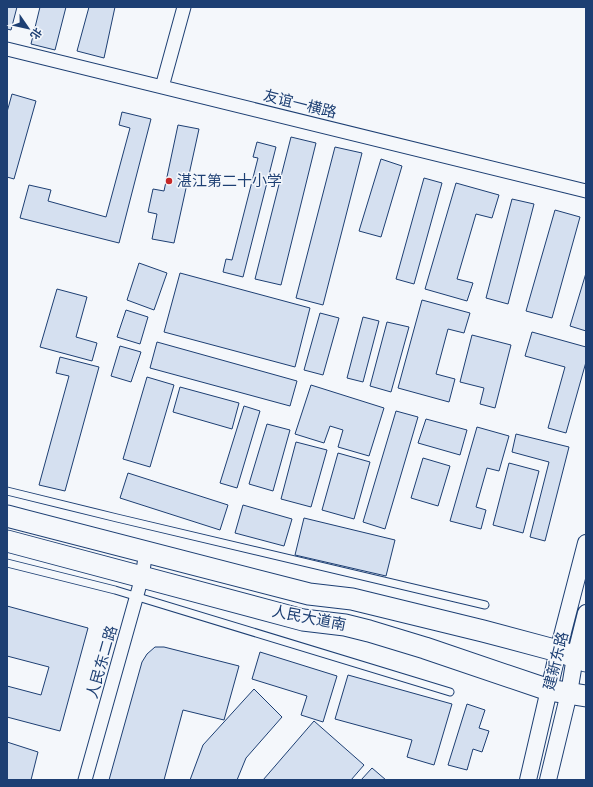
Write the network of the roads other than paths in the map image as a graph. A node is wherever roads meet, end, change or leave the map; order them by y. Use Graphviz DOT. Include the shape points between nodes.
graph roads {
  1 [pos="184,7"];
  2 [pos="7,49"];
  3 [pos="162,87"];
  4 [pos="586,190"];
  5 [pos="7,491"];
  6 [pos="7,516"];
  7 [pos="7,541"];
  8 [pos="586,543"];
  9 [pos="146,552"];
  10 [pos="7,563"];
  11 [pos="142,577"];
  12 [pos="485,605"];
  13 [pos="586,613"];
  14 [pos="573,657"];
  15 [pos="450,692"];
  16 [pos="568,693"];
  17 [pos="85,780"];
  18 [pos="528,780"];
  19 [pos="548,780"];
  1 -- 3 [label="street"];
  2 -- 3 [label="street, 友谊一横路"];
  3 -- 4 [label="street, 友谊一横路"];
  5 -- 12 [label="lane"];
  6 -- 9 [label="main road, 人民大道南"];
  7 -- 11 [label="main road, 人民大道南"];
  8 -- 14 [label="street, 建新东路"];
  9 -- 11 [label="street, 人民东二路"];
  9 -- 14 [label="main road, 人民大道南" via="309,594 352,599 483,631"];
  10 -- 15 [label="lane" via="115,590"];
  11 -- 16 [label="main road, 人民大道南" via="303,620 369,631"];
  11 -- 17 [label="street, 人民东二路"];
  13 -- 14 [label="street, 建新东路"];
  14 -- 16 [label="street, 建新东路"];
  16 -- 18 [label="street, 建新东路"];
  16 -- 19 [label="street, 建新东路"];
}
